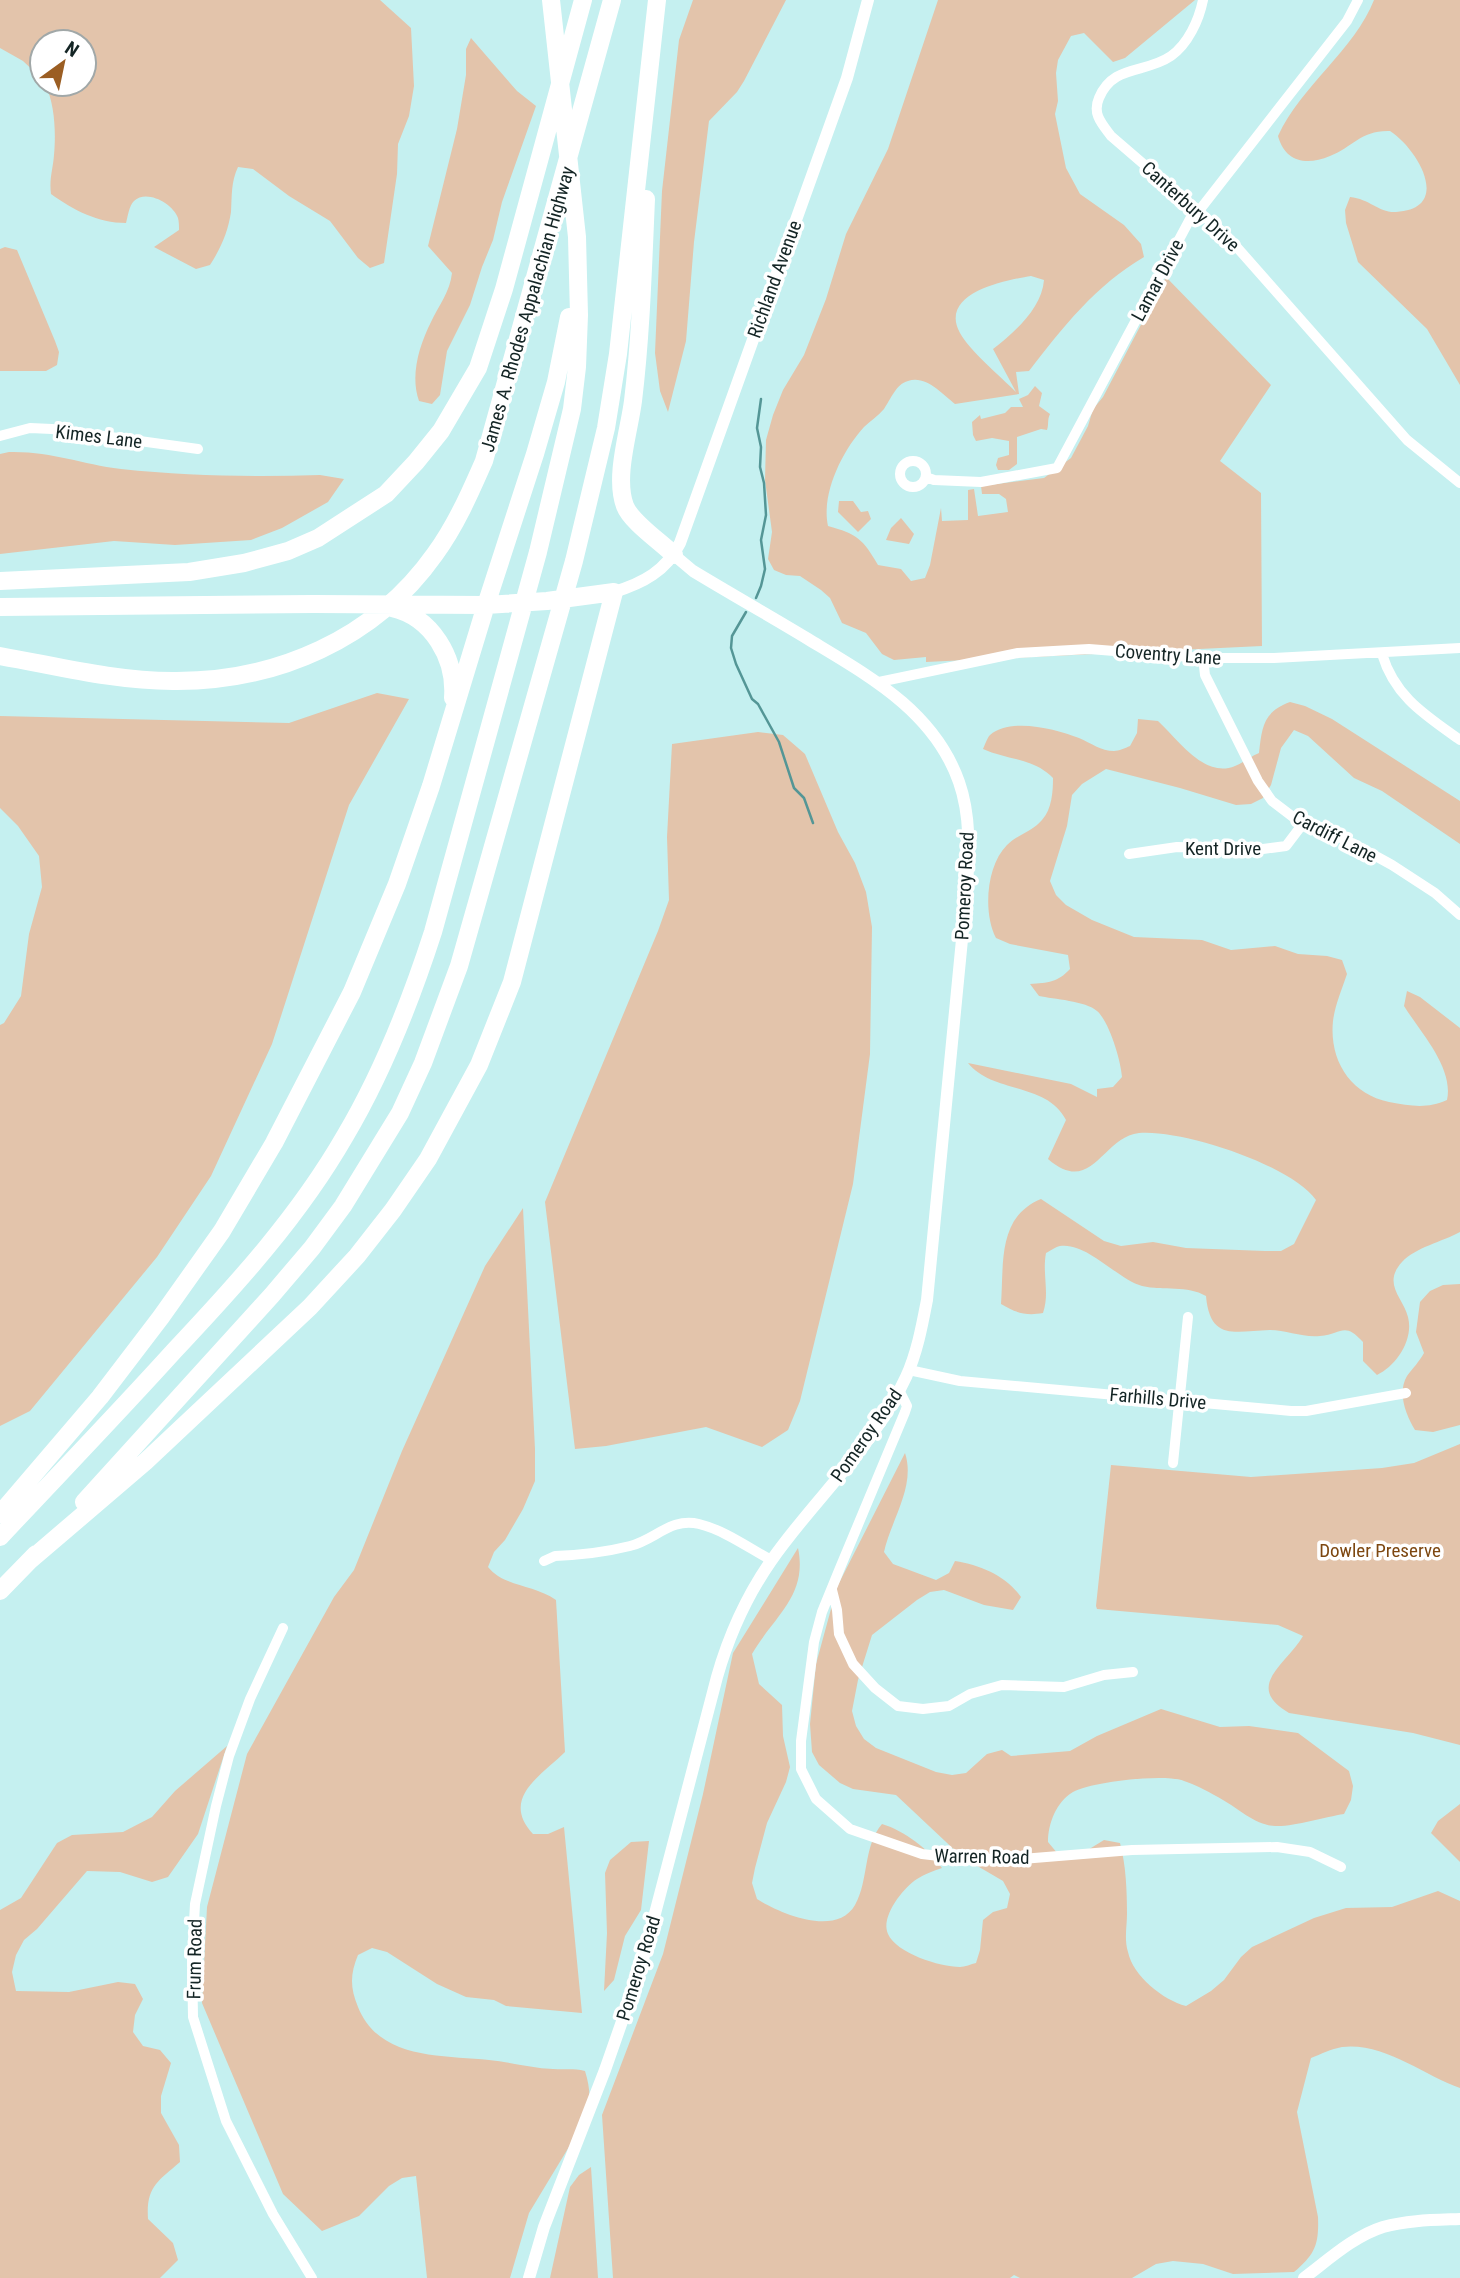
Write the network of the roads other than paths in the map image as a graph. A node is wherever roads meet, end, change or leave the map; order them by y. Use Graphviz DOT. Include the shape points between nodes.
graph roads {
  1 [pos="551,0"];
  2 [pos="612,0"];
  3 [pos="657,0"];
  4 [pos="868,0"];
  5 [pos="1203,0"];
  6 [pos="1358,0"];
  7 [pos="582,7"];
  8 [pos="650,58"];
  9 [pos="1198,212"];
  10 [pos="577,237"];
  11 [pos="0,436"];
  12 [pos="198,449"];
  13 [pos="926,477"];
  14 [pos="1460,483"];
  15 [pos="674,555"];
  16 [pos="0,581"];
  17 [pos="614,592"];
  18 [pos="0,596"];
  19 [pos="145,604"];
  20 [pos="378,604"];
  21 [pos="486,605"];
  22 [pos="0,607"];
  23 [pos="1460,648"];
  24 [pos="1382,653"];
  25 [pos="0,656"];
  26 [pos="1203,658"];
  27 [pos="879,682"];
  28 [pos="452,718"];
  29 [pos="1460,740"];
  30 [pos="1305,821"];
  31 [pos="1129,854"];
  32 [pos="1460,915"];
  33 [pos="1188,1317"];
  34 [pos="909,1370"];
  35 [pos="899,1390"];
  36 [pos="1406,1393"];
  37 [pos="1181,1400"];
  38 [pos="1173,1463"];
  39 [pos="0,1514"];
  40 [pos="0,1537"];
  41 [pos="771,1560"];
  42 [pos="544,1561"];
  43 [pos="28,1562"];
  44 [pos="831,1589"];
  45 [pos="0,1591"];
  46 [pos="283,1628"];
  47 [pos="1133,1672"];
  48 [pos="1341,1867"];
  49 [pos="1460,2219"];
  50 [pos="312,2278"];
  51 [pos="529,2278"];
  52 [pos="1304,2278"];
  1 -- 10 [label="highway"];
  2 -- 25 [label="highway, James A. Rhodes Appalachian Highway" via="484,461 463,508 415,579 383,610 336,642 272,669 225,678 174,681"];
  3 -- 8 [label="highway"];
  4 -- 15 [label="street, Richland Avenue" via="847,78"];
  5 -- 9 [label="street, Canterbury Drive" via="1200,16 1174,54 1154,66 1115,76 1103,88 1097,104 1098,120 1111,136"];
  6 -- 9 [label="street, Lamar Drive" via="1347,21"];
  7 -- 16 [label="highway, James A. Rhodes Appalachian Highway" via="478,368 441,431 386,494 317,538 244,563 189,572"];
  8 -- 15 [label="highway" via="643,267 633,401 621,482 631,516"];
  8 -- 43 [label="highway" via="612,395 552,639 459,966 423,1063 400,1113 312,1248"];
  9 -- 13 [label="street, Lamar Drive" via="1171,251 1058,468 981,482"];
  9 -- 14 [label="street, Canterbury Drive" via="1227,236 1407,440"];
  10 -- 21 [label="highway" via="569,320 556,382"];
  10 -- 40 [label="highway" via="579,315 572,410 538,552 436,921 380,1070 345,1138 273,1242"];
  11 -- 12 [label="street, Kimes Lane" via="30,428 52,429"];
  15 -- 17 [label="street" via="651,577"];
  15 -- 27 [label="street, Pomeroy Road" via="693,571"];
  17 -- 21 [label="highway"];
  17 -- 43 [label="highway" via="512,982 479,1065 428,1159 357,1256 310,1307 145,1462"];
  18 -- 19 [label="highway"];
  19 -- 20 [label="highway"];
  19 -- 22 [label="highway"];
  20 -- 21 [label="highway"];
  20 -- 28 [label="highway" via="400,610 440,642 454,684"];
  21 -- 28 [label="highway"];
  23 -- 24 [label="street, Coventry Lane"];
  24 -- 26 [label="street, Coventry Lane"];
  24 -- 29 [label="street" via="1403,696"];
  26 -- 27 [label="street, Coventry Lane" via="1089,649 1018,653"];
  26 -- 30 [label="street, Cardiff Lane" via="1205,675 1258,781 1272,801"];
  27 -- 34 [label="street, Pomeroy Road" via="913,711 943,749 959,782 968,828 966,901 927,1300"];
  28 -- 39 [label="highway" via="397,884 352,992 274,1143 222,1231 162,1317"];
  30 -- 31 [label="street, Kent Drive" via="1286,846 1177,847"];
  30 -- 32 [label="street, Cardiff Lane" via="1392,865"];
  33 -- 37 [label="street"];
  34 -- 35 [label="street, Pomeroy Road"];
  34 -- 37 [label="street, Farhills Drive" via="960,1381"];
  35 -- 41 [label="street, Pomeroy Road" via="871,1435"];
  35 -- 44 [label="street, Warren Road" via="905,1412"];
  36 -- 37 [label="street, Farhills Drive" via="1306,1411"];
  37 -- 38 [label="street"];
  41 -- 42 [label="street" via="701,1524 684,1522 630,1546"];
  41 -- 51 [label="street, Pomeroy Road" via="724,1652 641,1967"];
  43 -- 45 [label="highway"];
  44 -- 47 [label="street" via="839,1634 853,1664 898,1706 948,1706 1002,1685 1064,1687"];
  44 -- 48 [label="street, Warren Road" via="811,1662 801,1769 816,1799 850,1829 922,1854 965,1859 1277,1847 1310,1852"];
  46 -- 50 [label="street, Frum Road" via="250,1699 216,1806 195,1904 193,2017 226,2121"];
  49 -- 52 [label="street" via="1382,2228 1355,2241"];
}
